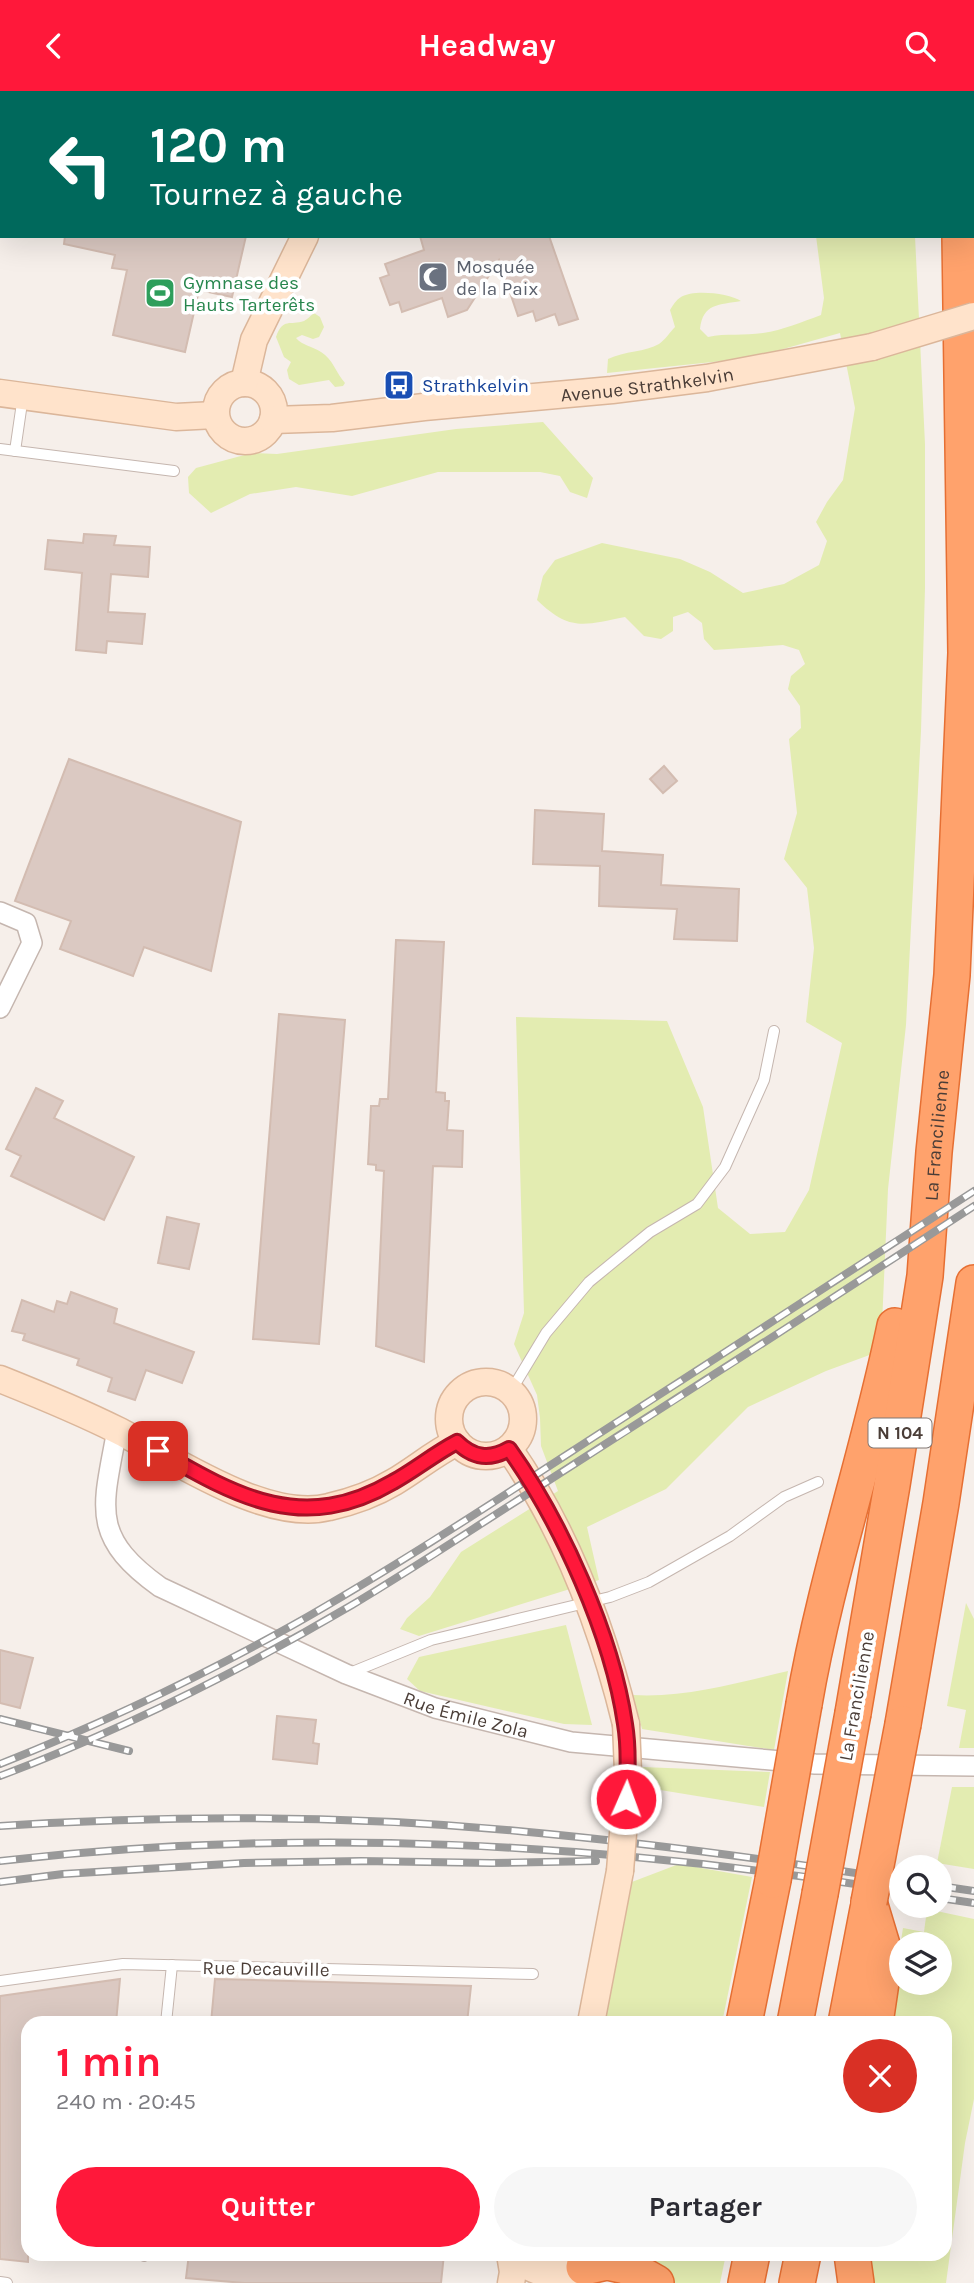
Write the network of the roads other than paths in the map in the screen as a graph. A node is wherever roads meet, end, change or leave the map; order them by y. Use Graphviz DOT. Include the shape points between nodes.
graph roads {
  1 [pos="304,238"];
  2 [pos="960,238"];
  3 [pos="974,316"];
  4 [pos="244,383"];
  5 [pos="12,395"];
  6 [pos="215,415"];
  7 [pos="273,420"];
  8 [pos="0,449"];
  9 [pos="15,451"];
  10 [pos="174,471"];
  11 [pos="0,912"];
  12 [pos="0,1008"];
  13 [pos="774,1031"];
  14 [pos="934,1152"];
  15 [pos="974,1283"];
  16 [pos="0,1379"];
  17 [pos="511,1391"];
  18 [pos="117,1430"];
  19 [pos="457,1442"];
  20 [pos="509,1449"];
  21 [pos="818,1482"];
  22 [pos="589,1601"];
  23 [pos="346,1674"];
  24 [pos="974,1766"];
  25 [pos="869,1902"];
  26 [pos="172,1965"];
  27 [pos="533,1974"];
  28 [pos="0,1981"];
  29 [pos="167,2016"];
  30 [pos="592,2016"];
  31 [pos="745,2016"];
  32 [pos="797,2016"];
  33 [pos="847,2016"];
  34 [pos="876,2016"];
  35 [pos="512,2261"];
  36 [pos="520,2261"];
  37 [pos="751,2261"];
  38 [pos="802,2261"];
  39 [pos="853,2261"];
  40 [pos="576,2269"];
  41 [pos="0,2282"];
  42 [pos="7,2283"];
  43 [pos="512,2283"];
  44 [pos="656,2283"];
  45 [pos="746,2283"];
  46 [pos="797,2283"];
  47 [pos="856,2283"];
  1 -- 4 [label="street" via="254,340"];
  2 -- 14 [label="highway, La Francilienne / N 104" via="966,653 952,975"];
  3 -- 7 [label="street, Avenue Strathkelvin, bridge" via="872,347 707,377 332,418"];
  4 -- 6 [label="street" via="220,397"];
  4 -- 7 [label="street" via="264,390 274,409"];
  5 -- 6 [label="street" via="176,417"];
  5 -- 9 [label="lane"];
  6 -- 7 [label="street" via="223,432 240,441 261,437"];
  8 -- 9 [label="lane"];
  9 -- 10 [label="lane"];
  11 -- 12 [label="street" via="26,923 32,943"];
  13 -- 17 [label="lane" via="764,1080 725,1167 697,1204 650,1232 589,1282 546,1333"];
  14 -- 31 [label="highway, bridge" via="864,1458 814,1641"];
  14 -- 32 [label="highway, La Francilienne / N 104, bridge" via="925,1276 892,1485"];
  15 -- 25 [label="highway, N 104, bridge" via="941,1503"];
  16 -- 18 [label="street"];
  17 -- 19 [label="street" via="484,1382 458,1394 449,1415"];
  17 -- 20 [label="street" via="524,1413 518,1440"];
  18 -- 19 [label="street" via="250,1497 290,1509 326,1508 359,1499"];
  18 -- 23 [label="street, Rue Émile Zola" via="106,1524 135,1569 160,1587"];
  19 -- 20 [label="street" via="475,1455 491,1457"];
  20 -- 22 [label="street" via="550,1512"];
  21 -- 22 [label="lane" via="784,1497 681,1566 610,1597"];
  22 -- 23 [label="lane" via="431,1640"];
  22 -- 30 [label="street, bridge" via="612,1666 625,1724 628,1772 620,1871"];
  23 -- 24 [label="street, Rue Émile Zola" via="435,1708 571,1742 815,1764"];
  25 -- 33 [label="highway, N 104"];
  25 -- 34 [label="highway" via="885,1955"];
  26 -- 27 [label="lane, Rue Decauville"];
  26 -- 28 [label="lane, Rue Decauville" via="123,1964"];
  26 -- 29 [label="lane"];
  35 -- 43 [label="street"];
  36 -- 40 [label="street" via="540,2273 554,2275"];
  37 -- 45 [label="highway"];
  38 -- 46 [label="highway"];
  39 -- 47 [label="highway"];
  40 -- 44 [label="highway" via="607,2262 634,2269"];
  41 -- 42 [label="lane"];
}
